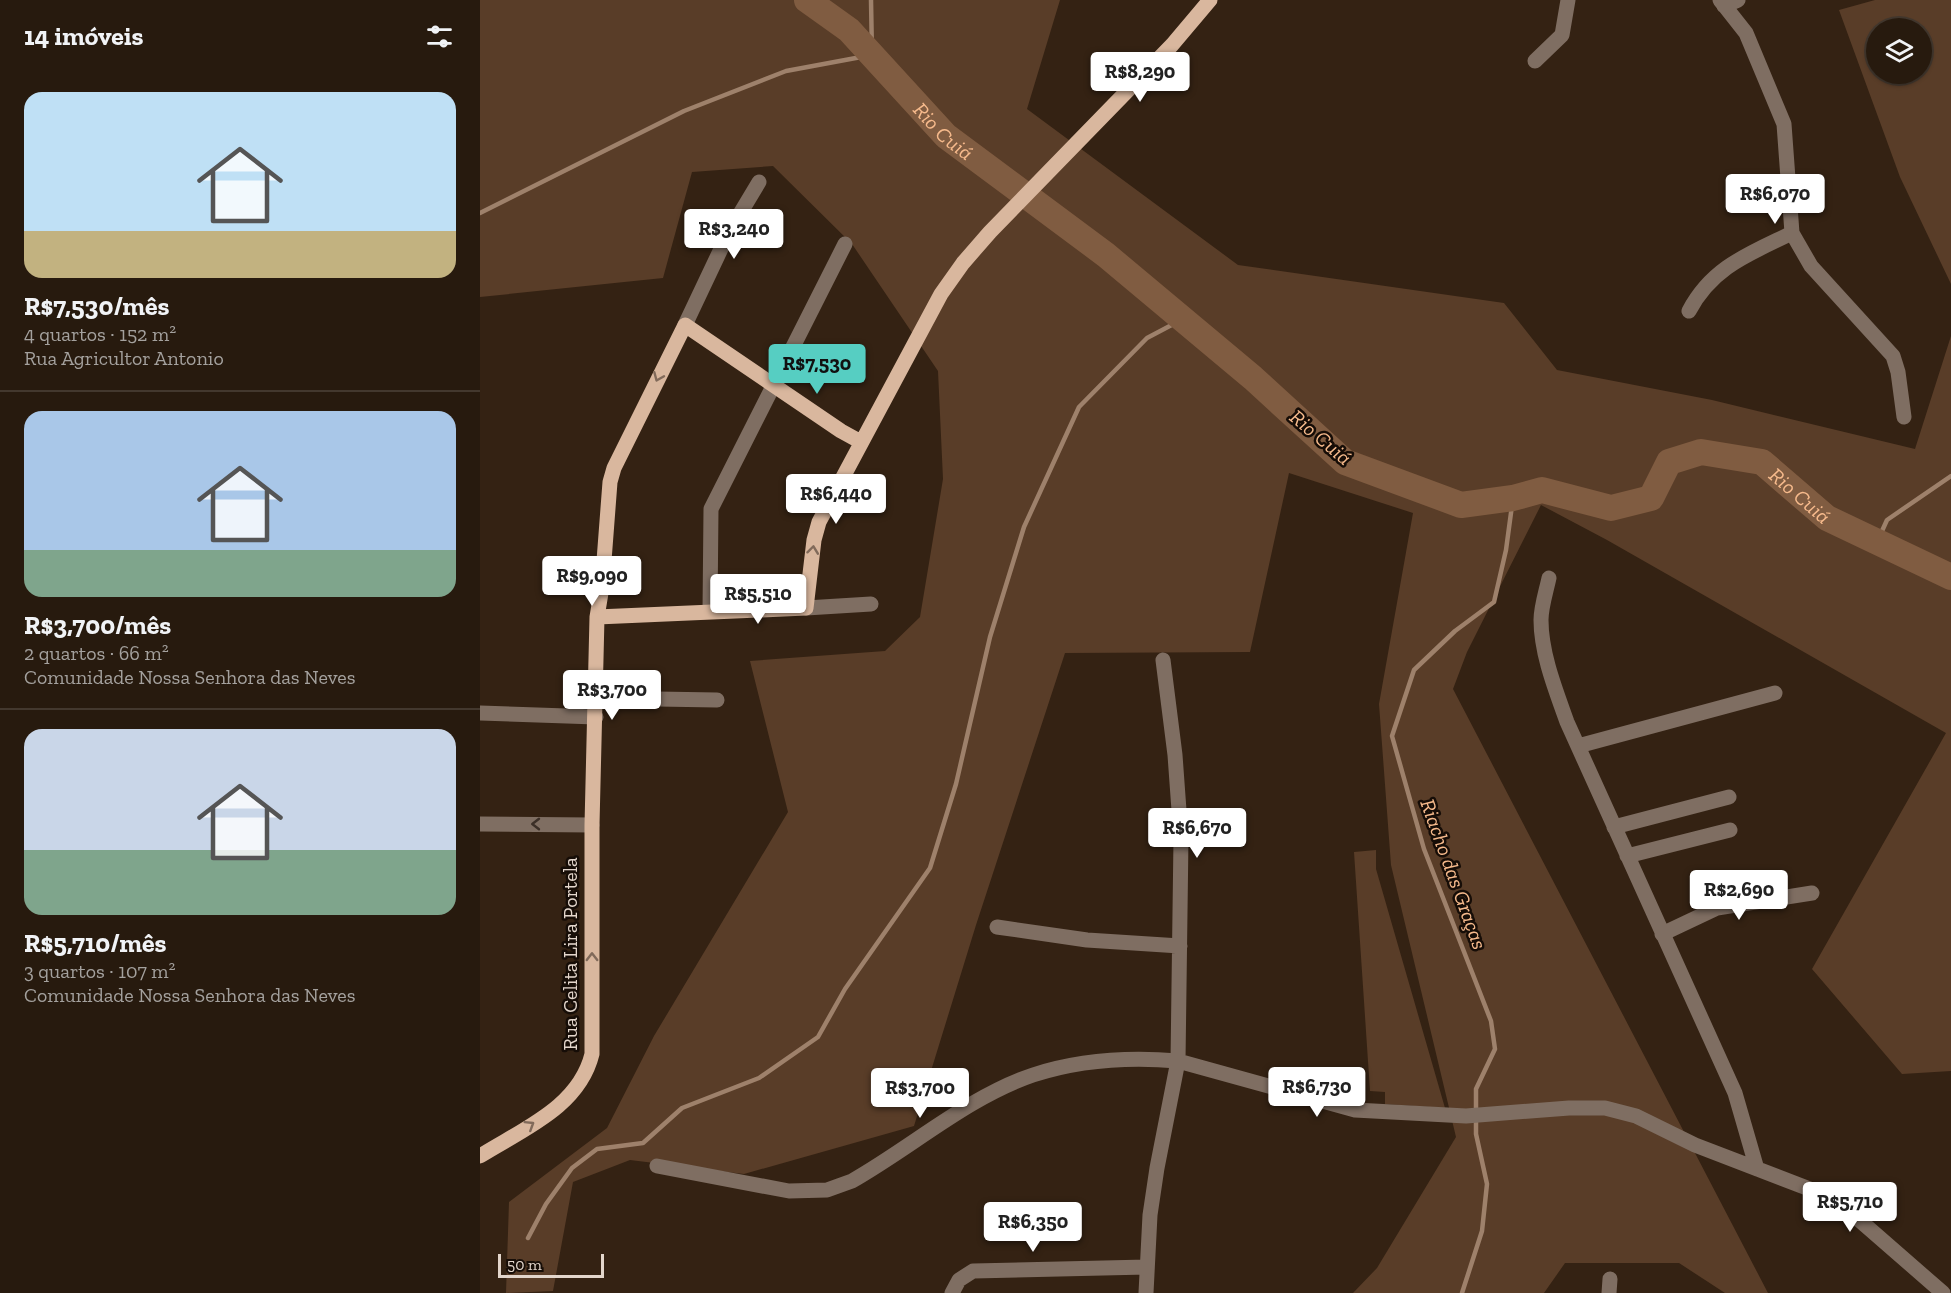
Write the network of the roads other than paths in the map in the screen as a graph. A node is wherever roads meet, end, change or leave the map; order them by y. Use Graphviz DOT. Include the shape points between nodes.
graph roads {
  1 [pos="1210,0"];
  2 [pos="1568,0"];
  3 [pos="1727,2"];
  4 [pos="1535,61"];
  5 [pos="759,182"];
  6 [pos="1792,233"];
  7 [pos="845,244"];
  8 [pos="1689,311"];
  9 [pos="685,325"];
  10 [pos="774,385"];
  11 [pos="1904,417"];
  12 [pos="858,447"];
  13 [pos="1549,578"];
  14 [pos="871,604"];
  15 [pos="806,608"];
  16 [pos="710,610"];
  17 [pos="604,616"];
  18 [pos="1163,660"];
  19 [pos="1775,693"];
  20 [pos="597,699"];
  21 [pos="717,700"];
  22 [pos="480,713"];
  23 [pos="596,717"];
  24 [pos="1578,746"];
  25 [pos="1729,797"];
  26 [pos="480,824"];
  27 [pos="592,825"];
  28 [pos="1614,827"];
  29 [pos="1731,830"];
  30 [pos="1627,855"];
  31 [pos="1812,893"];
  32 [pos="996,927"];
  33 [pos="1662,934"];
  34 [pos="1180,946"];
  35 [pos="1178,1061"];
  36 [pos="480,1156"];
  37 [pos="657,1167"];
  38 [pos="1757,1169"];
  39 [pos="1147,1267"];
  40 [pos="952,1293"];
  41 [pos="1146,1293"];
  42 [pos="1943,1293"];
  1 -- 12 [label="main road" via="1172,45 963,263 941,294"];
  2 -- 4 [label="street" via="1562,35"];
  3 -- 6 [label="street" via="1746,33 1784,124"];
  5 -- 9 [label="street, Rua Celita Lira Portela" via="729,232"];
  6 -- 8 [label="street" via="1724,268 1699,292"];
  6 -- 11 [label="street" via="1811,267 1893,356"];
  7 -- 10 [label="street"];
  9 -- 10 [label="main road"];
  9 -- 17 [label="main road, Rua Celita Lira Portela, one-way" via="610,482 602,587"];
  10 -- 12 [label="main road"];
  10 -- 16 [label="street" via="711,509"];
  15 -- 12 [label="main road, one-way" via="819,522"];
  13 -- 24 [label="street" via="1541,619 1543,639 1555,688"];
  14 -- 15 [label="street"];
  15 -- 16 [label="main road"];
  16 -- 17 [label="main road"];
  17 -- 20 [label="main road, Rua Celita Lira Portela"];
  18 -- 34 [label="street" via="1181,838"];
  19 -- 24 [label="street"];
  20 -- 21 [label="street"];
  20 -- 23 [label="main road, Rua Celita Lira Portela"];
  22 -- 23 [label="street"];
  23 -- 27 [label="main road, Rua Celita Lira Portela"];
  24 -- 28 [label="street"];
  25 -- 28 [label="street"];
  27 -- 26 [label="street, one-way"];
  36 -- 27 [label="main road, Rua Celita Lira Portela, one-way" via="554,1110 579,1087 588,1070 592,1053"];
  28 -- 30 [label="street"];
  29 -- 30 [label="street"];
  30 -- 33 [label="street"];
  31 -- 33 [label="street" via="1717,908"];
  32 -- 34 [label="street" via="1087,940"];
  33 -- 38 [label="street" via="1734,1093"];
  34 -- 35 [label="street"];
  35 -- 37 [label="street" via="1076,1064 1033,1075 997,1090 852,1181 827,1190 789,1191"];
  35 -- 38 [label="street" via="1355,1110 1466,1116 1605,1108 1636,1116 1664,1132"];
  35 -- 39 [label="street" via="1157,1168"];
  38 -- 42 [label="street" via="1820,1194 1850,1211"];
  39 -- 40 [label="street" via="973,1271 959,1280"];
  39 -- 41 [label="street"];
}
